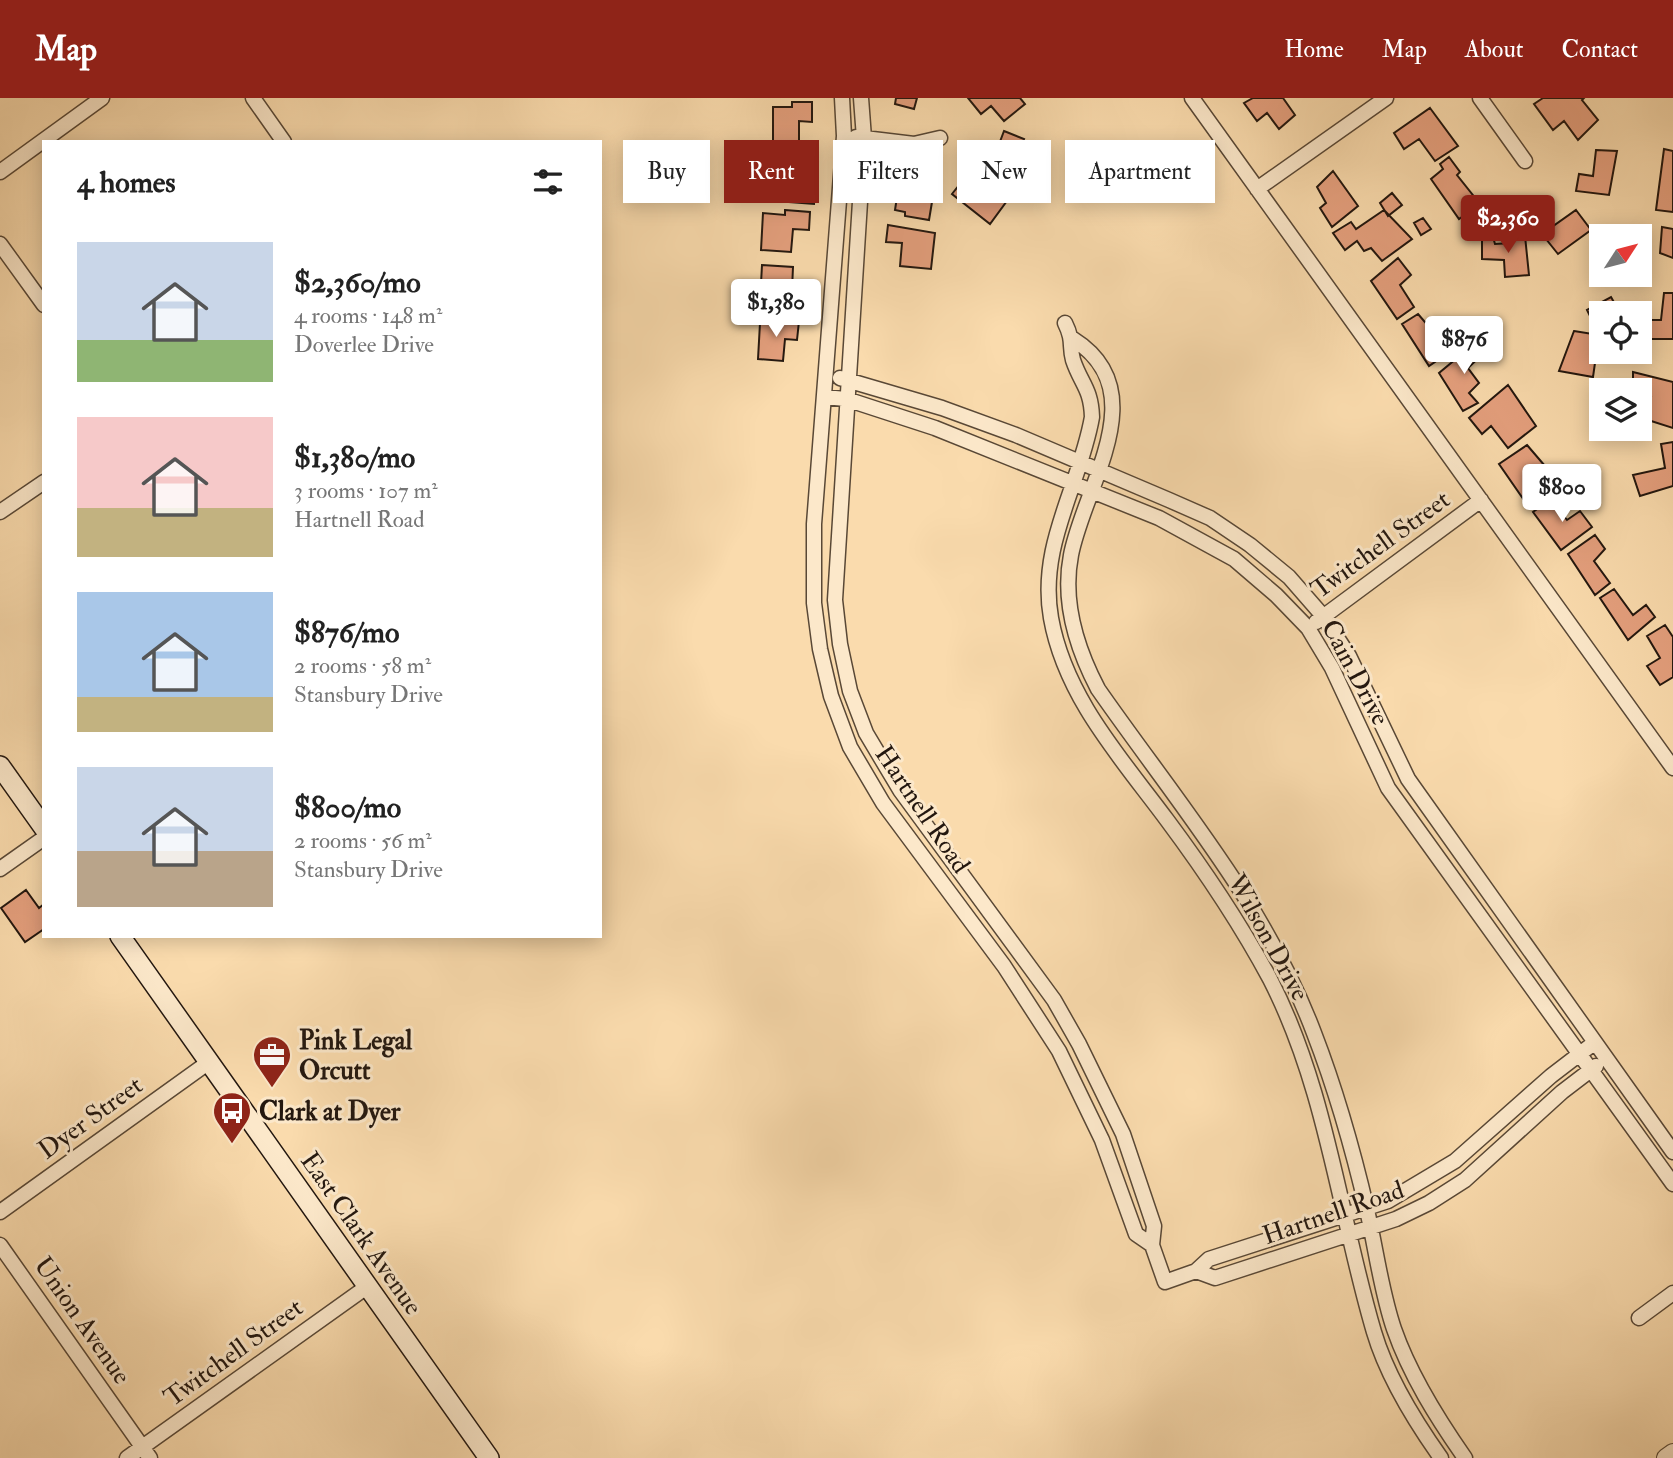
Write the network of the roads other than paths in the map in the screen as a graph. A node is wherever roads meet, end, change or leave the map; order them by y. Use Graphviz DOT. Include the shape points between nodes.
graph roads {
  1 [pos="103,98"];
  2 [pos="253,98"];
  3 [pos="842,98"];
  4 [pos="861,98"];
  5 [pos="1192,98"];
  6 [pos="1386,98"];
  7 [pos="1480,98"];
  8 [pos="844,136"];
  9 [pos="863,138"];
  10 [pos="940,138"];
  11 [pos="45,140"];
  12 [pos="283,140"];
  13 [pos="42,142"];
  14 [pos="1525,161"];
  15 [pos="0,172"];
  16 [pos="1257,189"];
  17 [pos="0,244"];
  18 [pos="42,303"];
  19 [pos="1065,323"];
  20 [pos="1073,339"];
  21 [pos="825,376"];
  22 [pos="847,379"];
  23 [pos="824,397"];
  24 [pos="846,400"];
  25 [pos="1080,462"];
  26 [pos="1098,470"];
  27 [pos="1073,481"];
  28 [pos="42,483"];
  29 [pos="1092,489"];
  30 [pos="1481,500"];
  31 [pos="0,512"];
  32 [pos="1323,617"];
  33 [pos="1308,628"];
  34 [pos="0,766"];
  35 [pos="1673,768"];
  36 [pos="900,790"];
  37 [pos="883,803"];
  38 [pos="1190,817"];
  39 [pos="42,825"];
  40 [pos="1174,830"];
  41 [pos="42,839"];
  42 [pos="0,869"];
  43 [pos="1473,872"];
  44 [pos="1457,884"];
  45 [pos="121,938"];
  46 [pos="1021,954"];
  47 [pos="1004,966"];
  48 [pos="1594,1043"];
  49 [pos="1579,1055"];
  50 [pos="1605,1059"];
  51 [pos="209,1062"];
  52 [pos="1590,1070"];
  53 [pos="1673,1152"];
  54 [pos="1673,1184"];
  55 [pos="1367,1209"];
  56 [pos="0,1212"];
  57 [pos="1347,1217"];
  58 [pos="1371,1228"];
  59 [pos="1351,1234"];
  60 [pos="0,1245"];
  61 [pos="1152,1245"];
  62 [pos="1196,1271"];
  63 [pos="368,1286"];
  64 [pos="1673,1293"];
  65 [pos="1639,1318"];
  66 [pos="146,1453"];
  67 [pos="1673,1454"];
  68 [pos="127,1458"];
  69 [pos="489,1458"];
  70 [pos="1441,1458"];
  71 [pos="1465,1458"];
  72 [pos="1666,1458"];
  1 -- 11 [label="street"];
  2 -- 12 [label="street"];
  3 -- 8 [label="street, Hartnell Road"];
  4 -- 9 [label="street, Hartnell Road"];
  5 -- 16 [label="street"];
  6 -- 16 [label="street"];
  7 -- 14 [label="street"];
  8 -- 9 [label="street"];
  8 -- 21 [label="street, Hartnell Road"];
  9 -- 10 [label="street" via="914,144"];
  9 -- 22 [label="street, Hartnell Road"];
  13 -- 15 [label="street"];
  16 -- 30 [label="street"];
  17 -- 18 [label="street"];
  19 -- 20 [label="street"];
  20 -- 25 [label="street, Wilson Drive" via="1073,358 1092,401 1090,433"];
  20 -- 26 [label="street, Wilson Drive" via="1093,351 1111,395 1114,417"];
  21 -- 22 [label="street, Cain Drive"];
  21 -- 23 [label="street, Hartnell Road"];
  22 -- 24 [label="street, Hartnell Road"];
  22 -- 25 [label="street, Cain Drive" via="942,408"];
  23 -- 24 [label="street, Cain Drive"];
  23 -- 37 [label="street, Hartnell Road" via="814,524 814,603 820,649 850,747"];
  24 -- 27 [label="street, Cain Drive" via="935,428"];
  24 -- 36 [label="street, Hartnell Road" via="835,600 840,644 850,691 866,733"];
  25 -- 26 [label="street, Cain Drive"];
  25 -- 27 [label="street, Wilson Drive"];
  26 -- 29 [label="street, Wilson Drive"];
  26 -- 32 [label="street, Cain Drive" via="1210,518 1289,577"];
  27 -- 29 [label="street, Cain Drive"];
  27 -- 40 [label="street, Wilson Drive" via="1048,578 1060,653 1078,696"];
  28 -- 31 [label="street"];
  29 -- 33 [label="street, Cain Drive" via="1160,518 1234,559"];
  29 -- 38 [label="street, Wilson Drive" via="1070,556 1068,587 1082,659 1098,690"];
  30 -- 32 [label="street, Twitchell Street"];
  30 -- 35 [label="street"];
  32 -- 33 [label="street, Twitchell Street"];
  32 -- 43 [label="street, Cain Drive" via="1349,656 1408,779"];
  33 -- 44 [label="street, Cain Drive" via="1332,668 1388,788"];
  34 -- 39 [label="main road"];
  36 -- 37 [label="street"];
  36 -- 46 [label="street, Hartnell Road"];
  37 -- 47 [label="street, Hartnell Road"];
  38 -- 40 [label="street"];
  38 -- 55 [label="street, Wilson Drive" via="1248,900 1290,975 1337,1098"];
  40 -- 57 [label="street, Wilson Drive" via="1232,911 1271,982 1318,1105"];
  41 -- 42 [label="street"];
  43 -- 44 [label="street"];
  43 -- 48 [label="street, Cain Drive"];
  44 -- 49 [label="street, Cain Drive"];
  45 -- 51 [label="main road, East Clark Avenue"];
  46 -- 47 [label="street"];
  46 -- 61 [label="street, Hartnell Road" via="1079,1044 1123,1134 1154,1226"];
  47 -- 61 [label="street, Hartnell Road" via="1036,1012 1082,1096 1136,1234"];
  48 -- 49 [label="street, Hartnell Road"];
  48 -- 50 [label="street, Cain Drive"];
  49 -- 52 [label="street, Cain Drive"];
  49 -- 55 [label="street, Hartnell Road" via="1455,1161"];
  50 -- 52 [label="street, Hartnell Road"];
  50 -- 53 [label="street, Cain Drive"];
  51 -- 56 [label="street, Dyer Street"];
  51 -- 63 [label="main road, East Clark Avenue"];
  52 -- 54 [label="street, Cain Drive"];
  52 -- 58 [label="street, Hartnell Road" via="1465,1180 1429,1203"];
  55 -- 57 [label="street, Hartnell Road"];
  55 -- 58 [label="street, Wilson Drive"];
  57 -- 59 [label="street, Wilson Drive"];
  57 -- 62 [label="street, Hartnell Road" via="1209,1259"];
  58 -- 59 [label="street, Hartnell Road"];
  58 -- 71 [label="street, Wilson Drive" via="1393,1328 1411,1370"];
  59 -- 62 [label="street, Hartnell Road" via="1215,1278"];
  59 -- 70 [label="street, Wilson Drive" via="1374,1333 1400,1390"];
  60 -- 66 [label="street, Union Avenue"];
  61 -- 62 [label="street, Hartnell Road" via="1165,1282"];
  63 -- 66 [label="street, Twitchell Street"];
  63 -- 69 [label="main road, East Clark Avenue"];
  64 -- 65 [label="street"];
  66 -- 68 [label="street, Twitchell Street"];
  67 -- 72 [label="street"];
}
